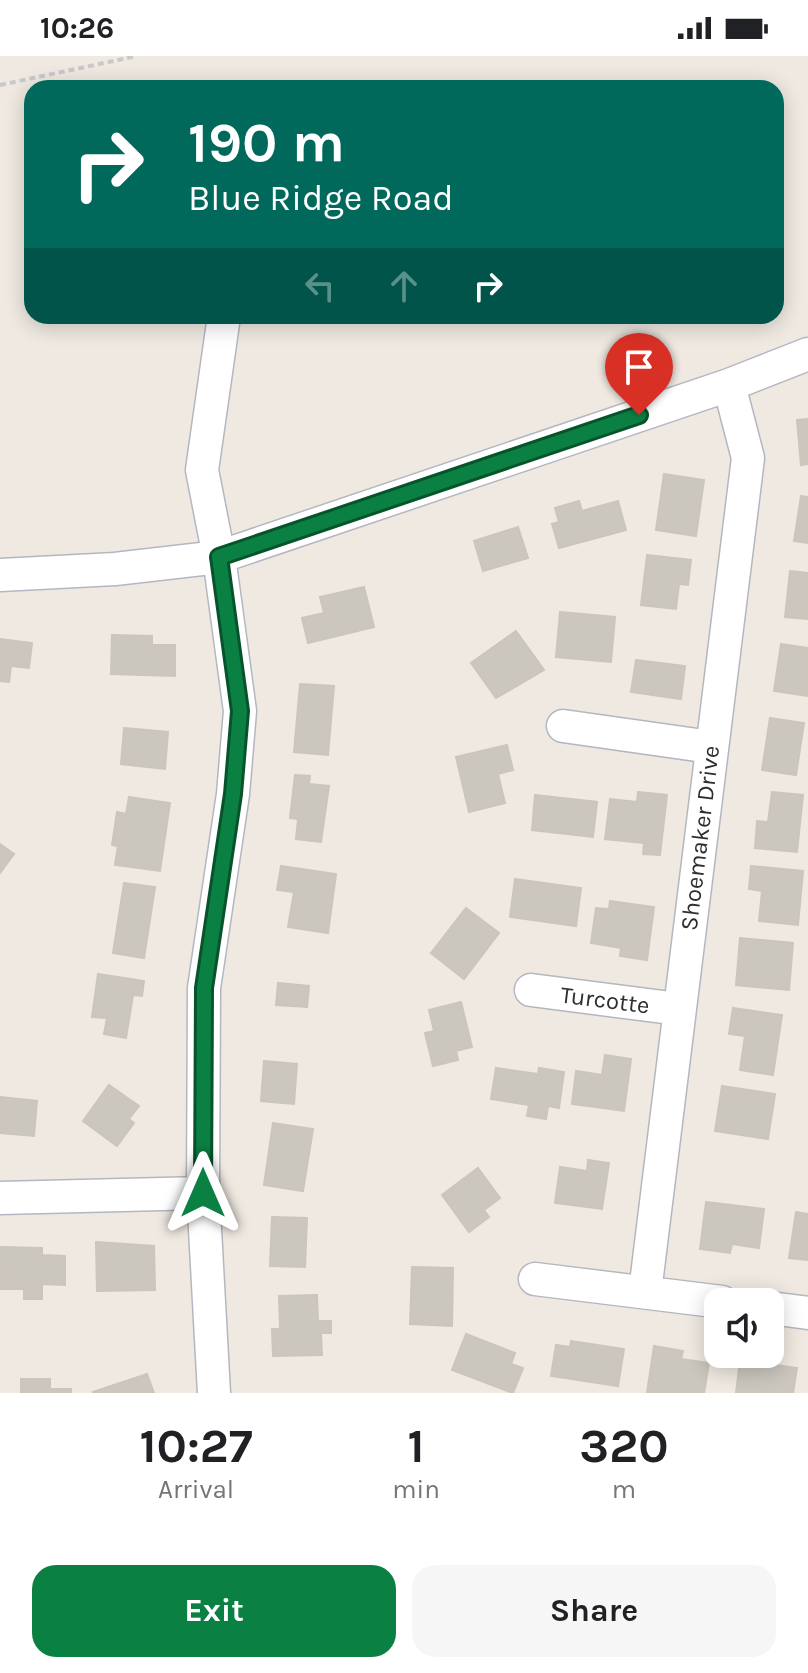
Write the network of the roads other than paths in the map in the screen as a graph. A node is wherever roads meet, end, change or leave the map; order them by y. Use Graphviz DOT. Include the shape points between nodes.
graph roads {
  1 [pos="223,324"];
  2 [pos="808,354"];
  3 [pos="729,385"];
  4 [pos="219,557"];
  5 [pos="0,575"];
  6 [pos="563,726"];
  7 [pos="711,747"];
  8 [pos="531,990"];
  9 [pos="679,1009"];
  10 [pos="203,1193"];
  11 [pos="0,1198"];
  12 [pos="535,1279"];
  13 [pos="645,1292"];
  14 [pos="704,1300"];
  15 [pos="784,1310"];
  16 [pos="808,1313"];
  17 [pos="214,1393"];
  1 -- 4 [label="street" via="202,470"];
  2 -- 3 [label="street"];
  3 -- 4 [label="street"];
  3 -- 7 [label="street, Shoemaker Drive" via="748,458"];
  4 -- 5 [label="street"];
  4 -- 10 [label="street" via="240,711 204,988"];
  6 -- 7 [label="street"];
  7 -- 9 [label="street, Shoemaker Drive"];
  8 -- 9 [label="street, Turcotte"];
  9 -- 13 [label="street, Shoemaker Drive"];
  10 -- 11 [label="street"];
  10 -- 17 [label="street"];
  12 -- 13 [label="street"];
  13 -- 14 [label="street"];
  15 -- 16 [label="street"];
}
